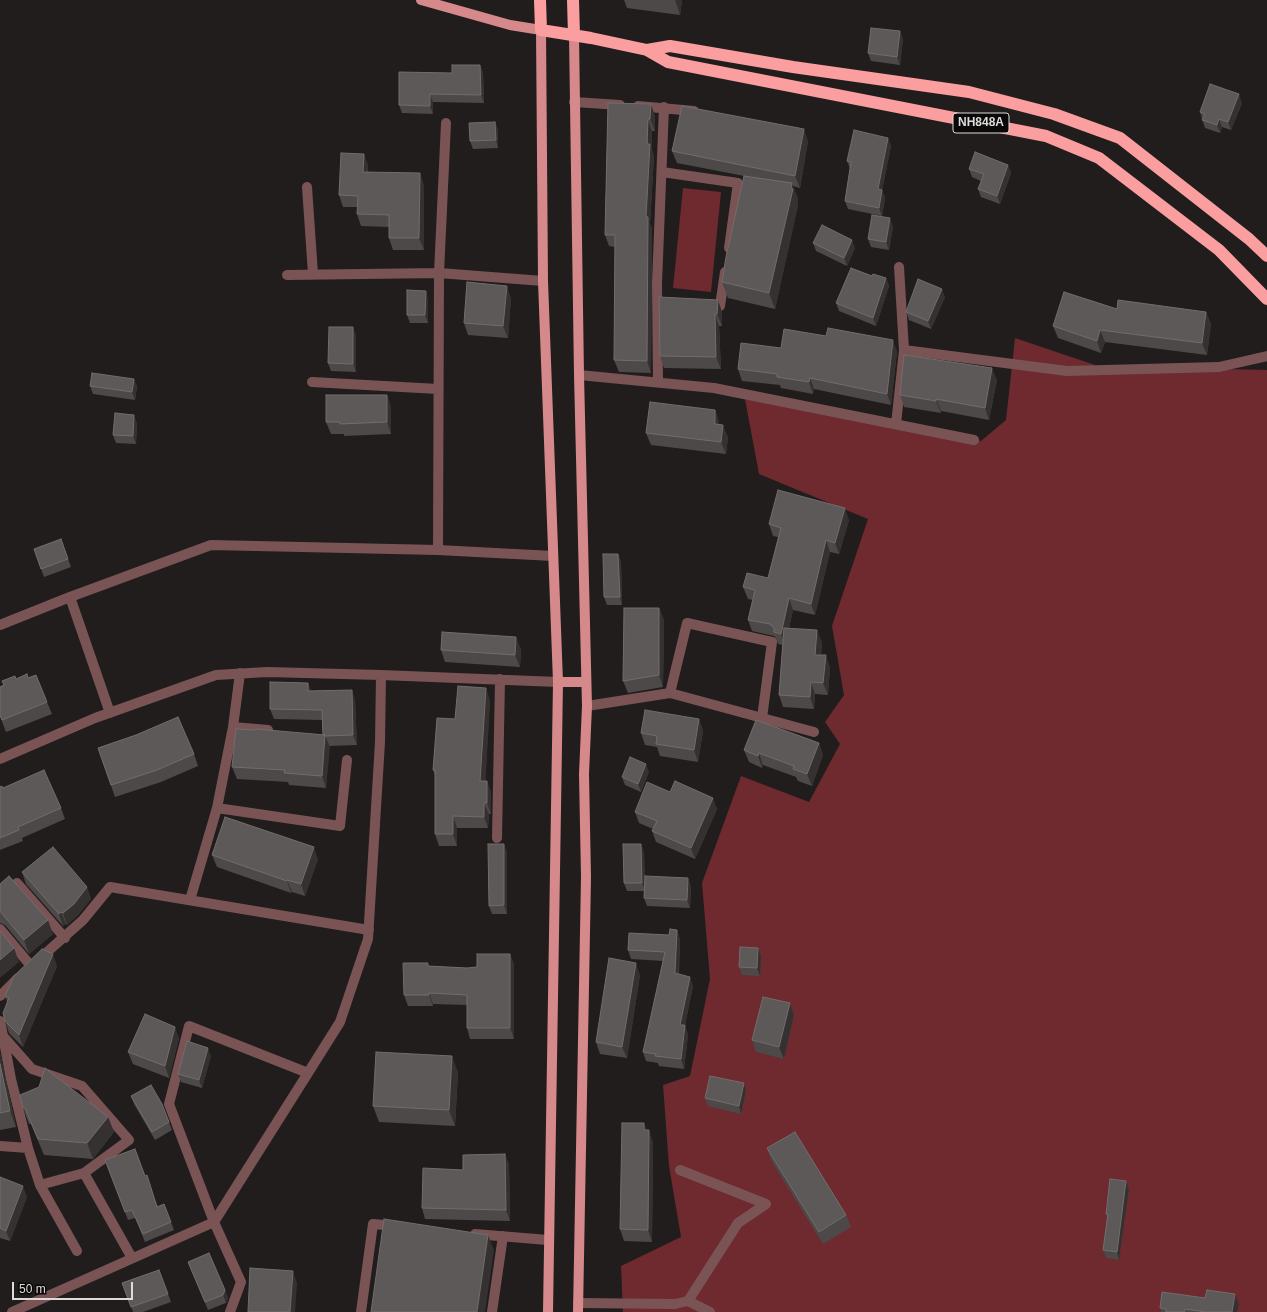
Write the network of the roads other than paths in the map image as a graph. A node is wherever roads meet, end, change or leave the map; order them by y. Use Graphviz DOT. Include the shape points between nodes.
graph roads {
  1 [pos="421,0"];
  2 [pos="540,0"];
  3 [pos="573,0"];
  4 [pos="541,30"];
  5 [pos="574,35"];
  6 [pos="647,50"];
  7 [pos="574,102"];
  8 [pos="664,107"];
  9 [pos="703,113"];
  10 [pos="446,123"];
  11 [pos="662,172"];
  12 [pos="307,187"];
  13 [pos="1267,256"];
  14 [pos="899,267"];
  15 [pos="439,273"];
  16 [pos="313,274"];
  17 [pos="287,275"];
  18 [pos="543,281"];
  19 [pos="1267,299"];
  20 [pos="696,303"];
  21 [pos="904,350"];
  22 [pos="1267,356"];
  23 [pos="579,375"];
  24 [pos="312,382"];
  25 [pos="658,382"];
  26 [pos="438,389"];
  27 [pos="896,424"];
  28 [pos="974,440"];
  29 [pos="438,550"];
  30 [pos="553,556"];
  31 [pos="70,597"];
  32 [pos="0,625"];
  33 [pos="240,673"];
  34 [pos="381,675"];
  35 [pos="500,679"];
  36 [pos="558,682"];
  37 [pos="586,682"];
  38 [pos="670,693"];
  39 [pos="587,706"];
  40 [pos="110,713"];
  41 [pos="762,718"];
  42 [pos="233,727"];
  43 [pos="279,732"];
  44 [pos="814,732"];
  45 [pos="1,755"];
  46 [pos="347,760"];
  47 [pos="217,808"];
  48 [pos="497,838"];
  49 [pos="17,883"];
  50 [pos="190,900"];
  51 [pos="0,929"];
  52 [pos="369,930"];
  53 [pos="65,938"];
  54 [pos="31,966"];
  55 [pos="0,996"];
  56 [pos="0,1021"];
  57 [pos="2,1036"];
  58 [pos="308,1073"];
  59 [pos="0,1146"];
  60 [pos="28,1148"];
  61 [pos="680,1170"];
  62 [pos="84,1173"];
  63 [pos="40,1185"];
  64 [pos="214,1222"];
  65 [pos="404,1227"];
  66 [pos="465,1233"];
  67 [pos="503,1236"];
  68 [pos="548,1240"];
  69 [pos="77,1251"];
  70 [pos="132,1258"];
  71 [pos="688,1301"];
  72 [pos="578,1307"];
  73 [pos="12,1312"];
  74 [pos="230,1312"];
  75 [pos="361,1312"];
  76 [pos="492,1312"];
  77 [pos="548,1312"];
  78 [pos="710,1312"];
  1 -- 4 [label="main road" via="510,25"];
  2 -- 4 [label="highway"];
  3 -- 5 [label="highway"];
  4 -- 5 [label="highway"];
  4 -- 18 [label="main road"];
  5 -- 6 [label="highway, NH848A"];
  5 -- 7 [label="main road"];
  6 -- 13 [label="highway, NH848A" via="670,46 793,67 969,92 1054,114 1120,138"];
  6 -- 19 [label="highway, NH848A" via="668,62 1046,136 1099,158 1219,250"];
  7 -- 8 [label="street"];
  7 -- 23 [label="main road"];
  8 -- 9 [label="street"];
  8 -- 11 [label="street"];
  10 -- 15 [label="street"];
  11 -- 20 [label="street" via="742,184 720,306"];
  11 -- 25 [label="street"];
  12 -- 16 [label="street"];
  14 -- 21 [label="street"];
  15 -- 16 [label="street"];
  15 -- 18 [label="street"];
  15 -- 26 [label="street"];
  16 -- 17 [label="street"];
  18 -- 30 [label="main road"];
  21 -- 22 [label="street" via="1067,371 1219,367"];
  21 -- 27 [label="street"];
  23 -- 25 [label="street"];
  23 -- 37 [label="main road"];
  24 -- 26 [label="street"];
  25 -- 27 [label="street" via="714,388"];
  26 -- 29 [label="street"];
  27 -- 28 [label="street"];
  29 -- 30 [label="street"];
  29 -- 31 [label="street" via="211,545"];
  30 -- 36 [label="main road"];
  31 -- 32 [label="street"];
  31 -- 40 [label="street"];
  33 -- 34 [label="street"];
  33 -- 40 [label="street" via="216,675"];
  33 -- 42 [label="street"];
  34 -- 35 [label="street"];
  34 -- 52 [label="street" via="380,742"];
  35 -- 36 [label="street"];
  35 -- 48 [label="street"];
  36 -- 37 [label="main road"];
  36 -- 68 [label="main road" via="557,851"];
  37 -- 39 [label="main road"];
  38 -- 39 [label="street"];
  38 -- 41 [label="street"];
  38 -- 41 [label="street" via="687,623 772,642"];
  39 -- 72 [label="main road"];
  40 -- 45 [label="street"];
  41 -- 44 [label="street"];
  42 -- 43 [label="street"];
  42 -- 47 [label="street"];
  46 -- 47 [label="street" via="340,826"];
  47 -- 50 [label="street"];
  49 -- 53 [label="street"];
  50 -- 52 [label="street"];
  50 -- 53 [label="street" via="110,887"];
  51 -- 54 [label="street"];
  52 -- 58 [label="street" via="340,1022"];
  53 -- 54 [label="street"];
  54 -- 55 [label="street"];
  56 -- 57 [label="street"];
  57 -- 60 [label="street"];
  57 -- 62 [label="street" via="32,1068 82,1086 129,1140"];
  58 -- 64 [label="street"];
  58 -- 64 [label="street" via="189,1026 169,1104"];
  59 -- 60 [label="street"];
  60 -- 63 [label="street"];
  61 -- 71 [label="street" via="766,1204 738,1223"];
  62 -- 63 [label="street"];
  62 -- 70 [label="street"];
  63 -- 69 [label="street"];
  64 -- 70 [label="street"];
  64 -- 74 [label="street" via="241,1282"];
  65 -- 75 [label="street" via="373,1224"];
  66 -- 67 [label="street"];
  67 -- 68 [label="street"];
  67 -- 76 [label="street"];
  68 -- 77 [label="main road"];
  70 -- 73 [label="street"];
  71 -- 72 [label="street" via="674,1304"];
  71 -- 78 [label="street"];
}
